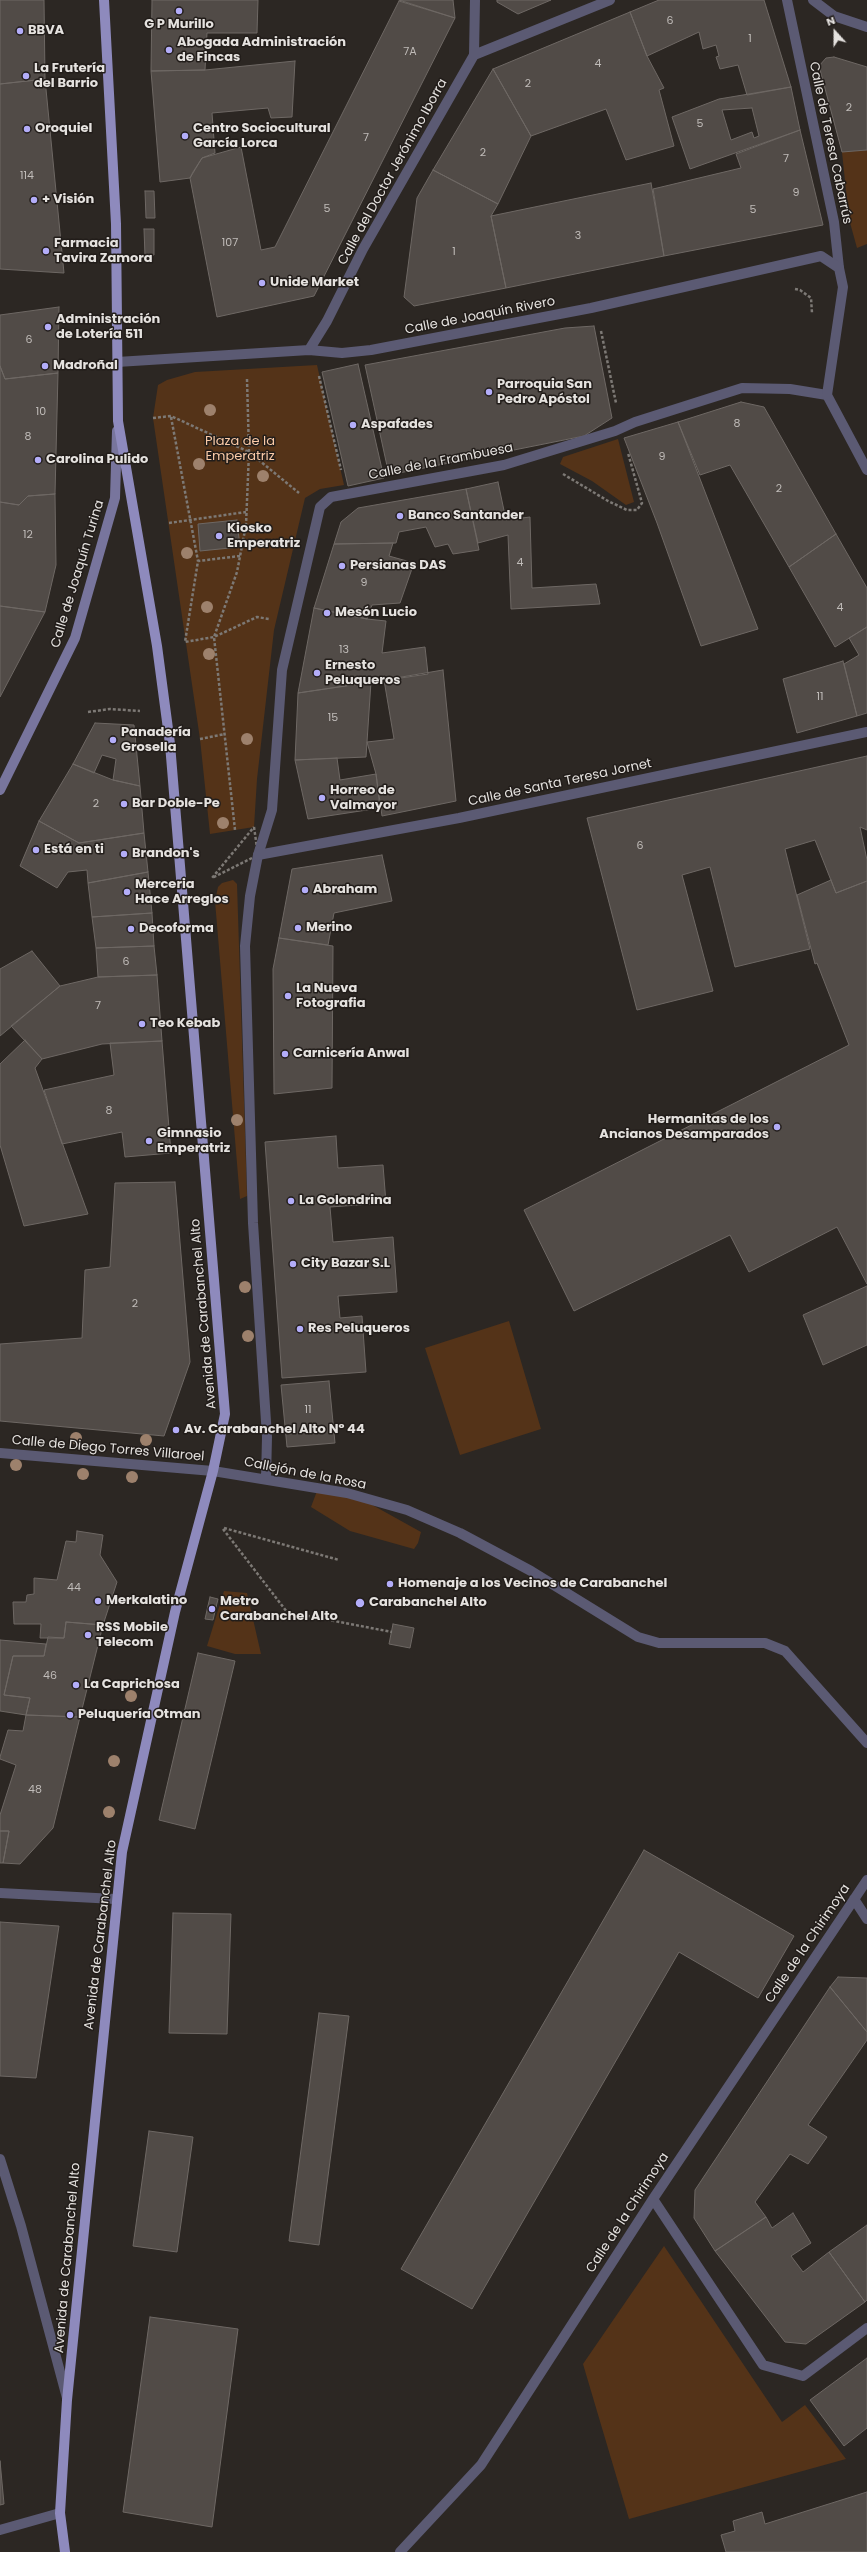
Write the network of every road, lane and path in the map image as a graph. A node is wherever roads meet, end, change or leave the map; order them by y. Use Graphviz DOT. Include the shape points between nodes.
graph roads {
  1 [pos="104,0"];
  2 [pos="475,0"];
  3 [pos="610,0"];
  4 [pos="787,0"];
  5 [pos="813,0"];
  6 [pos="867,28"];
  7 [pos="474,56"];
  8 [pos="840,268"];
  9 [pos="309,350"];
  10 [pos="117,362"];
  11 [pos="318,372"];
  12 [pos="247,377"];
  13 [pos="827,395"];
  14 [pos="170,416"];
  15 [pos="153,418"];
  16 [pos="118,421"];
  17 [pos="249,452"];
  18 [pos="867,470"];
  19 [pos="342,478"];
  20 [pos="304,497"];
  21 [pos="246,512"];
  22 [pos="190,520"];
  23 [pos="169,524"];
  24 [pos="240,556"];
  25 [pos="198,561"];
  26 [pos="277,619"];
  27 [pos="214,637"];
  28 [pos="140,711"];
  29 [pos="88,712"];
  30 [pos="867,732"];
  31 [pos="225,734"];
  32 [pos="200,738"];
  33 [pos="0,790"];
  34 [pos="235,830"];
  35 [pos="258,855"];
  36 [pos="0,1453"];
  37 [pos="213,1471"];
  38 [pos="266,1479"];
  39 [pos="339,1560"];
  40 [pos="392,1632"];
  41 [pos="867,1743"];
  42 [pos="867,1880"];
  43 [pos="0,1893"];
  44 [pos="115,1899"];
  45 [pos="854,1899"];
  46 [pos="867,1920"];
  47 [pos="0,2159"];
  48 [pos="653,2199"];
  49 [pos="867,2328"];
  50 [pos="67,2400"];
  51 [pos="60,2514"];
  52 [pos="0,2530"];
  53 [pos="65,2552"];
  54 [pos="400,2552"];
  1 -- 10 [label="main road" via="116,224"];
  2 -- 7 [label="street, Calle del Doctor Jerónimo Iborra"];
  3 -- 7 [label="street"];
  4 -- 8 [label="street, Calle de Teresa Cabarrús" via="834,222"];
  5 -- 6 [label="street" via="834,16"];
  7 -- 9 [label="street, Calle del Doctor Jerónimo Iborra" via="363,249 327,321"];
  8 -- 9 [label="street, Calle de Joaquín Rivero" via="821,256 591,308 371,350 342,353"];
  8 -- 13 [label="street, Calle de Teresa Cabarrús" via="843,287"];
  9 -- 10 [label="street, Calle de Joaquín Rivero"];
  10 -- 16 [label="main road"];
  11 -- 19 [label="path"];
  12 -- 17 [label="path"];
  13 -- 18 [label="street"];
  13 -- 35 [label="street, Calle de la Frambuesa" via="790,389 742,388 504,465 331,497 320,507 282,670 272,810"];
  14 -- 15 [label="path"];
  14 -- 17 [label="path"];
  14 -- 22 [label="path"];
  16 -- 33 [label="main road, Calle de Joaquín Turina" via="115,498 75,638"];
  16 -- 37 [label="main road, Avenida de Carabanchel Alto" via="159,662 170,744 225,1414"];
  17 -- 20 [label="path"];
  17 -- 21 [label="path"];
  21 -- 22 [label="path"];
  21 -- 24 [label="path"];
  22 -- 23 [label="path"];
  22 -- 25 [label="path"];
  24 -- 25 [label="path"];
  24 -- 27 [label="path" via="237,572"];
  25 -- 27 [label="path" via="185,642"];
  26 -- 27 [label="path" via="257,617"];
  27 -- 31 [label="path"];
  28 -- 29 [label="path" via="110,709"];
  30 -- 35 [label="street, Calle de Santa Teresa Jornet" via="459,818"];
  31 -- 32 [label="path"];
  31 -- 34 [label="path"];
  35 -- 38 [label="street" via="250,896 245,946 253,1223 267,1437"];
  36 -- 37 [label="street, Calle de Diego Torres Villaroel"];
  37 -- 38 [label="street, Callejón de la Rosa"];
  37 -- 44 [label="main road, Avenida de Carabanchel Alto" via="175,1612 122,1852"];
  38 -- 41 [label="street, Callejón de la Rosa" via="347,1493 407,1510 460,1533 531,1571 638,1637 659,1643 765,1643 785,1651"];
  39 -- 40 [label="path" via="222,1527 286,1612"];
  42 -- 45 [label="street, Calle de la Chirimoya"];
  43 -- 44 [label="street"];
  44 -- 50 [label="main road, Avenida de Carabanchel Alto"];
  45 -- 46 [label="street"];
  45 -- 48 [label="street, Calle de la Chirimoya"];
  47 -- 50 [label="street" via="21,2226"];
  48 -- 49 [label="street" via="763,2366 803,2376"];
  48 -- 54 [label="street, Calle de la Chirimoya" via="481,2464"];
  50 -- 51 [label="main road, Avenida de Carabanchel Alto"];
  51 -- 52 [label="street"];
  51 -- 53 [label="main road, Avenida de Carabanchel Alto"];
}
